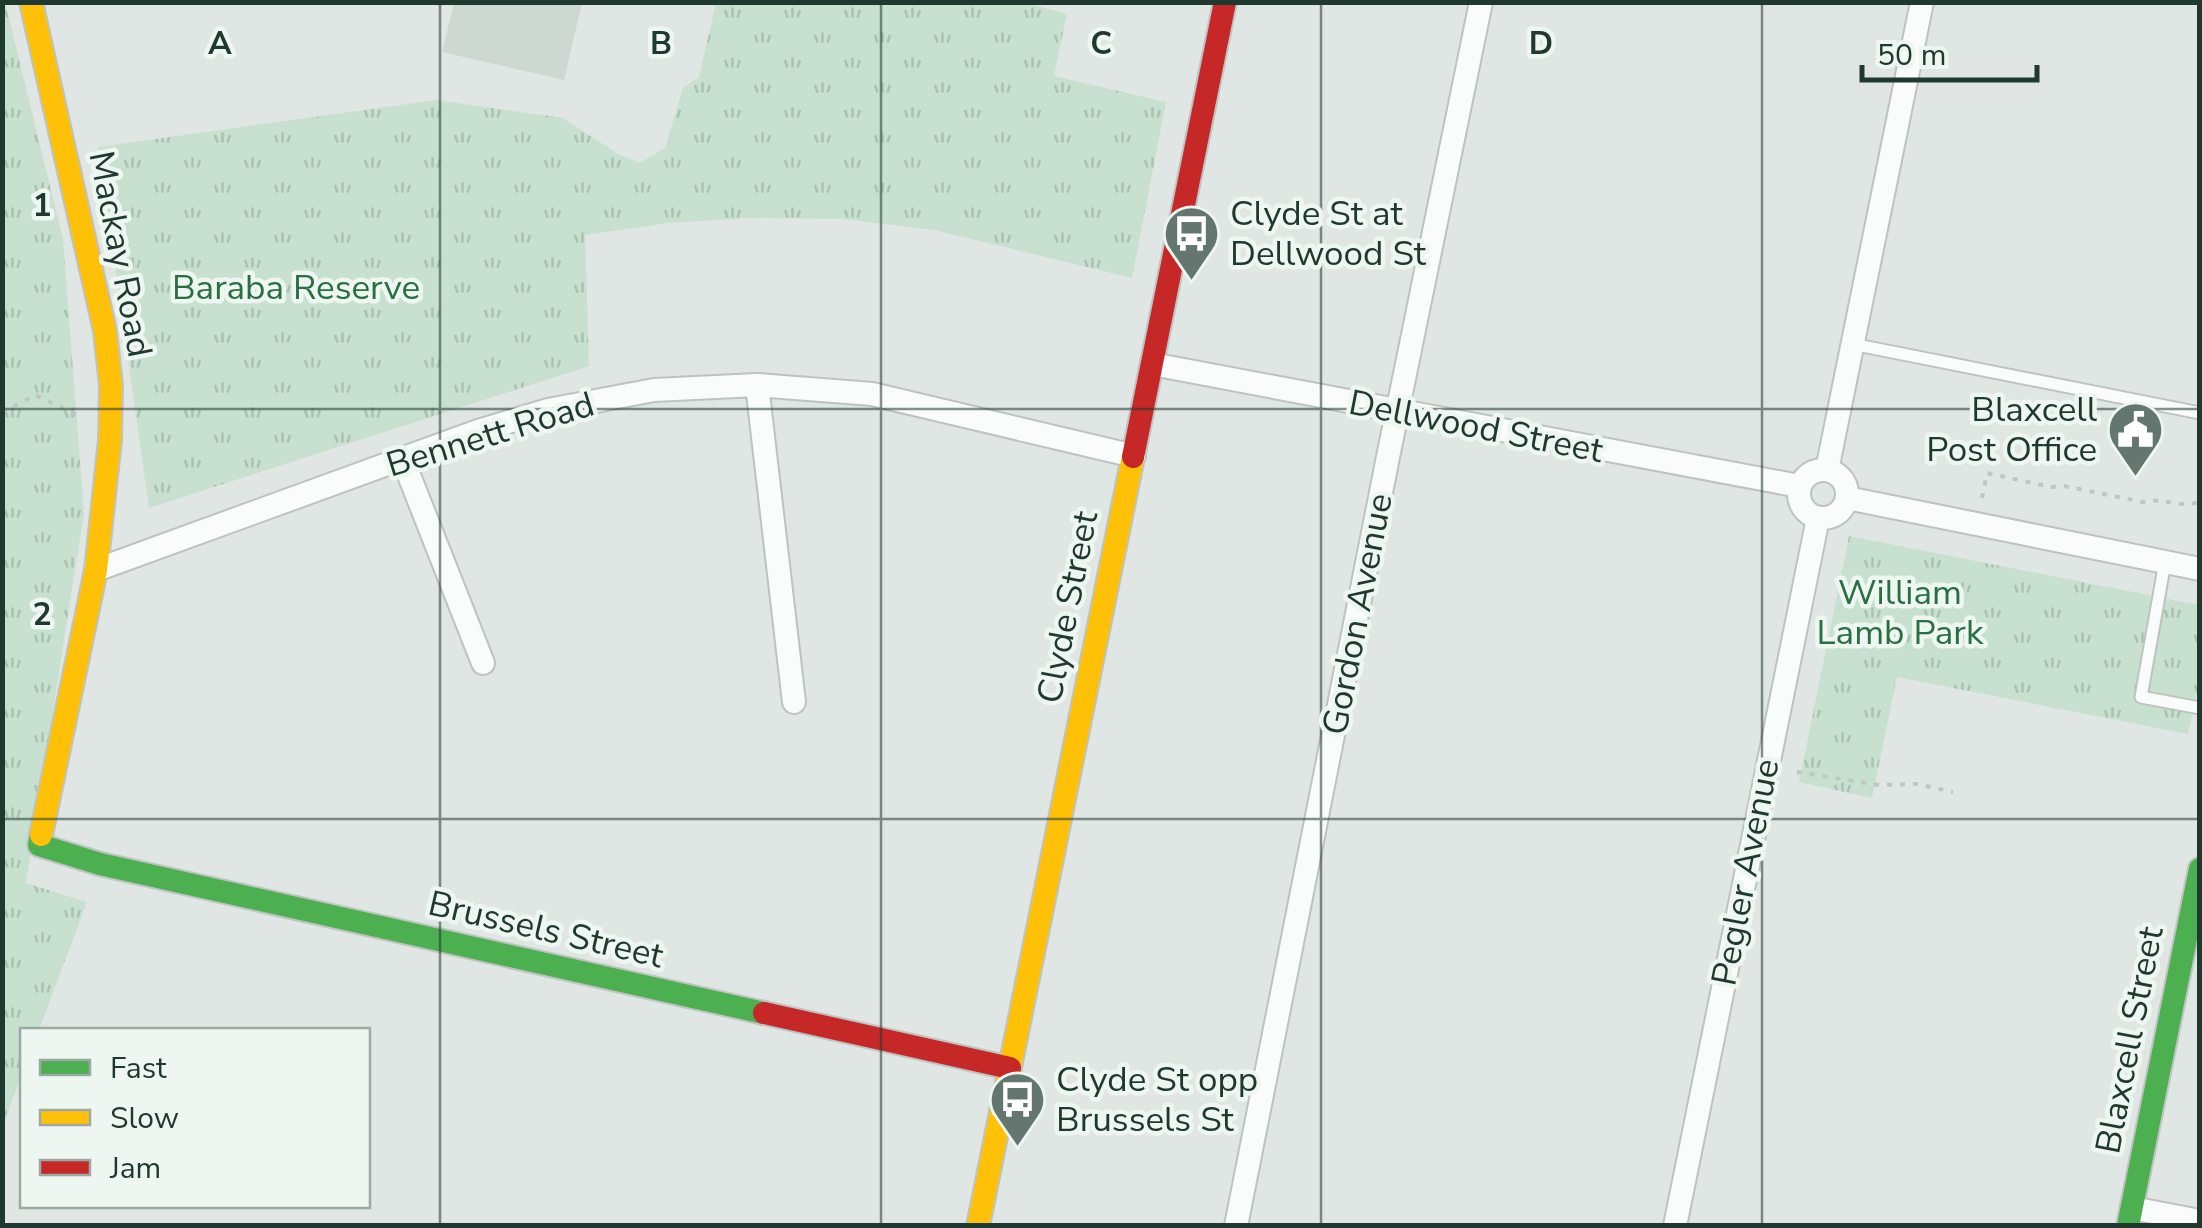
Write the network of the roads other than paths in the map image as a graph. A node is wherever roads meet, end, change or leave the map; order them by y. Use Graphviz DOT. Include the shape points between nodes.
graph roads {
  1 [pos="31,2"];
  2 [pos="1225,2"];
  3 [pos="1481,2"];
  4 [pos="1922,2"];
  5 [pos="1852,344"];
  6 [pos="1152,364"];
  7 [pos="757,385"];
  8 [pos="1397,411"];
  9 [pos="2200,413"];
  10 [pos="1134,456"];
  11 [pos="403,460"];
  12 [pos="1827,470"];
  13 [pos="1800,486"];
  14 [pos="1846,498"];
  15 [pos="1818,518"];
  16 [pos="2165,562"];
  17 [pos="2200,569"];
  18 [pos="96,570"];
  19 [pos="483,663"];
  20 [pos="794,702"];
  21 [pos="2200,708"];
  22 [pos="68,854"];
  23 [pos="2200,869"];
  24 [pos="1010,1068"];
  25 [pos="2130,1216"];
  26 [pos="2200,1221"];
  27 [pos="978,1226"];
  28 [pos="1236,1226"];
  29 [pos="1674,1226"];
  1 -- 18 [label="street, Mackay Road" via="105,331 110,440"];
  2 -- 6 [label="street, Clyde Street"];
  3 -- 8 [label="street, Gordon Avenue"];
  4 -- 5 [label="street"];
  5 -- 9 [label="lane"];
  5 -- 12 [label="street"];
  6 -- 8 [label="street, Dellwood Street"];
  6 -- 10 [label="street, Clyde Street"];
  7 -- 10 [label="street, Bennett Road" via="872,394"];
  7 -- 11 [label="street, Bennett Road" via="654,390 578,403"];
  7 -- 20 [label="street"];
  8 -- 13 [label="street, Dellwood Street"];
  8 -- 28 [label="street, Gordon Avenue"];
  10 -- 24 [label="street, Clyde Street"];
  11 -- 18 [label="street, Bennett Road"];
  11 -- 19 [label="street"];
  12 -- 13 [label="street" via="1812,472"];
  12 -- 14 [label="street" via="1846,484"];
  13 -- 15 [label="street" via="1800,504"];
  14 -- 15 [label="street" via="1835,515"];
  14 -- 16 [label="street"];
  15 -- 29 [label="street, Pegler Avenue"];
  16 -- 17 [label="street"];
  16 -- 21 [label="lane" via="2141,697"];
  18 -- 22 [label="street, Mackay Road" via="38,845"];
  22 -- 24 [label="street, Brussels Street"];
  23 -- 25 [label="street, Blaxcell Street"];
  24 -- 27 [label="street, Clyde Street"];
  25 -- 26 [label="street"];
}
